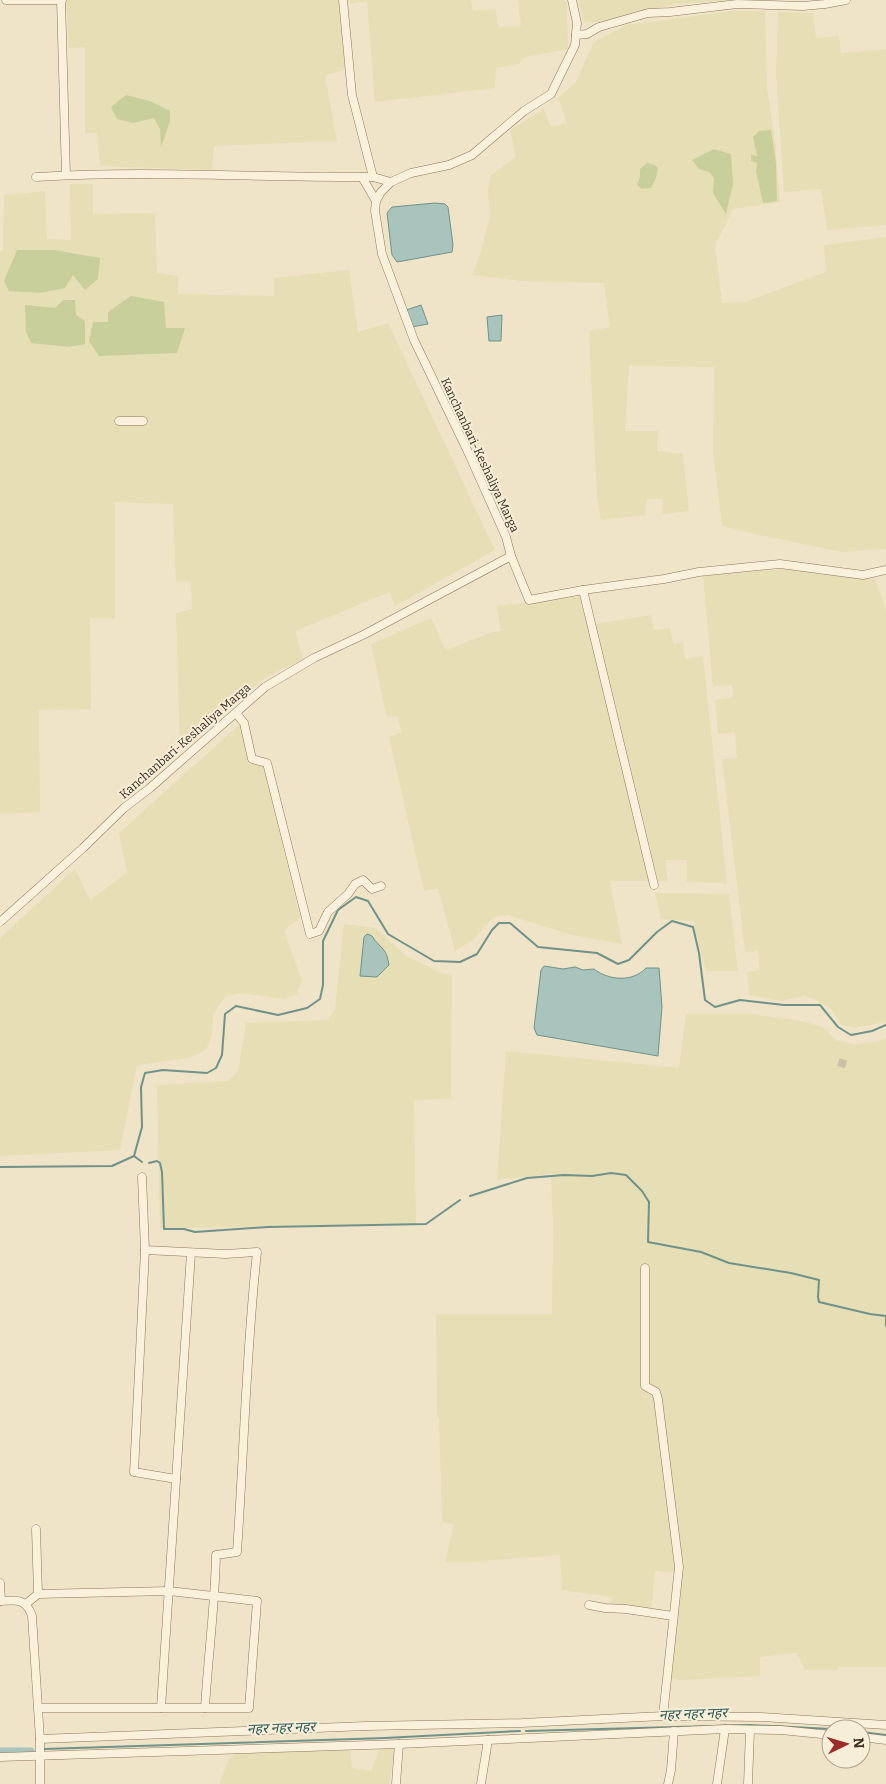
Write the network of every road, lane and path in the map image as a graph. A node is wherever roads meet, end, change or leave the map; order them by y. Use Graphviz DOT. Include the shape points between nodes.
graph roads {
  1 [pos="6,0"];
  2 [pos="62,0"];
  3 [pos="343,0"];
  4 [pos="572,0"];
  5 [pos="846,0"];
  6 [pos="576,35"];
  7 [pos="66,175"];
  8 [pos="36,177"];
  9 [pos="362,177"];
  10 [pos="373,177"];
  11 [pos="390,182"];
  12 [pos="376,201"];
  13 [pos="143,421"];
  14 [pos="119,422"];
  15 [pos="511,556"];
  16 [pos="886,570"];
  17 [pos="583,590"];
  18 [pos="236,713"];
  19 [pos="654,885"];
  20 [pos="381,886"];
  21 [pos="0,922"];
  22 [pos="142,1177"];
  23 [pos="145,1250"];
  24 [pos="191,1253"];
  25 [pos="645,1268"];
  26 [pos="176,1479"];
  27 [pos="36,1529"];
  28 [pos="0,1583"];
  29 [pos="169,1591"];
  30 [pos="38,1594"];
  31 [pos="215,1597"];
  32 [pos="1,1601"];
  33 [pos="26,1604"];
  34 [pos="589,1605"];
  35 [pos="673,1616"];
  36 [pos="38,1708"];
  37 [pos="161,1708"];
  38 [pos="205,1708"];
  39 [pos="663,1716"];
  40 [pos="522,1723"];
  41 [pos="886,1725"];
  42 [pos="725,1729"];
  43 [pos="750,1730"];
  44 [pos="674,1731"];
  45 [pos="821,1734"];
  46 [pos="523,1738"];
  47 [pos="871,1738"];
  48 [pos="488,1740"];
  49 [pos="886,1740"];
  50 [pos="41,1741"];
  51 [pos="398,1744"];
  52 [pos="41,1756"];
  53 [pos="0,1758"];
  54 [pos="40,1784"];
  55 [pos="396,1784"];
  56 [pos="481,1784"];
  57 [pos="668,1784"];
  58 [pos="717,1784"];
  59 [pos="748,1784"];
  1 -- 2 [label="street"];
  2 -- 7 [label="street"];
  3 -- 10 [label="street" via="352,95"];
  4 -- 6 [label="street"];
  5 -- 6 [label="street" via="803,6 737,4 648,13"];
  6 -- 11 [label="street" via="576,45 552,94 524,111 472,155"];
  7 -- 8 [label="street"];
  7 -- 9 [label="street"];
  9 -- 10 [label="street"];
  9 -- 12 [label="street"];
  10 -- 11 [label="street"];
  11 -- 12 [label="street"];
  12 -- 15 [label="street, Kanchanbari-Keshaliya Marga" via="382,254 414,340 470,454"];
  13 -- 14 [label="street"];
  15 -- 17 [label="street" via="529,600"];
  15 -- 18 [label="street, Kanchanbari-Keshaliya Marga" via="314,658 265,687"];
  16 -- 17 [label="street" via="864,575 780,564 723,569"];
  17 -- 19 [label="street"];
  18 -- 20 [label="street" via="244,723 252,759 267,763 310,934 319,932 328,912 355,884 363,880 372,888"];
  18 -- 21 [label="street, Kanchanbari-Keshaliya Marga" via="124,808"];
  22 -- 23 [label="street"];
  23 -- 24 [label="street"];
  23 -- 26 [label="street" via="134,1472"];
  24 -- 26 [label="street"];
  24 -- 31 [label="street" via="257,1252 237,1552 216,1555"];
  25 -- 35 [label="street" via="645,1386 656,1392 658,1399 679,1567"];
  26 -- 29 [label="street"];
  27 -- 30 [label="street"];
  28 -- 32 [label="street"];
  29 -- 30 [label="street"];
  29 -- 31 [label="street"];
  29 -- 37 [label="street"];
  30 -- 33 [label="street"];
  31 -- 38 [label="street"];
  31 -- 38 [label="street" via="257,1601 249,1708"];
  32 -- 33 [label="street"];
  33 -- 36 [label="street" via="32,1616"];
  34 -- 35 [label="street"];
  35 -- 39 [label="street"];
  36 -- 37 [label="street"];
  36 -- 50 [label="street"];
  37 -- 38 [label="street"];
  39 -- 40 [label="street"];
  39 -- 41 [label="street" via="761,1717"];
  40 -- 46 [label="street"];
  40 -- 50 [label="street" via="366,1726"];
  42 -- 43 [label="street"];
  42 -- 44 [label="street"];
  42 -- 58 [label="street"];
  43 -- 45 [label="street"];
  43 -- 59 [label="street"];
  44 -- 46 [label="street"];
  44 -- 57 [label="street"];
  46 -- 48 [label="street"];
  47 -- 49 [label="street"];
  48 -- 51 [label="street"];
  48 -- 56 [label="street"];
  50 -- 52 [label="street"];
  51 -- 52 [label="street"];
  51 -- 55 [label="street"];
  52 -- 53 [label="street"];
  52 -- 54 [label="street"];
}
